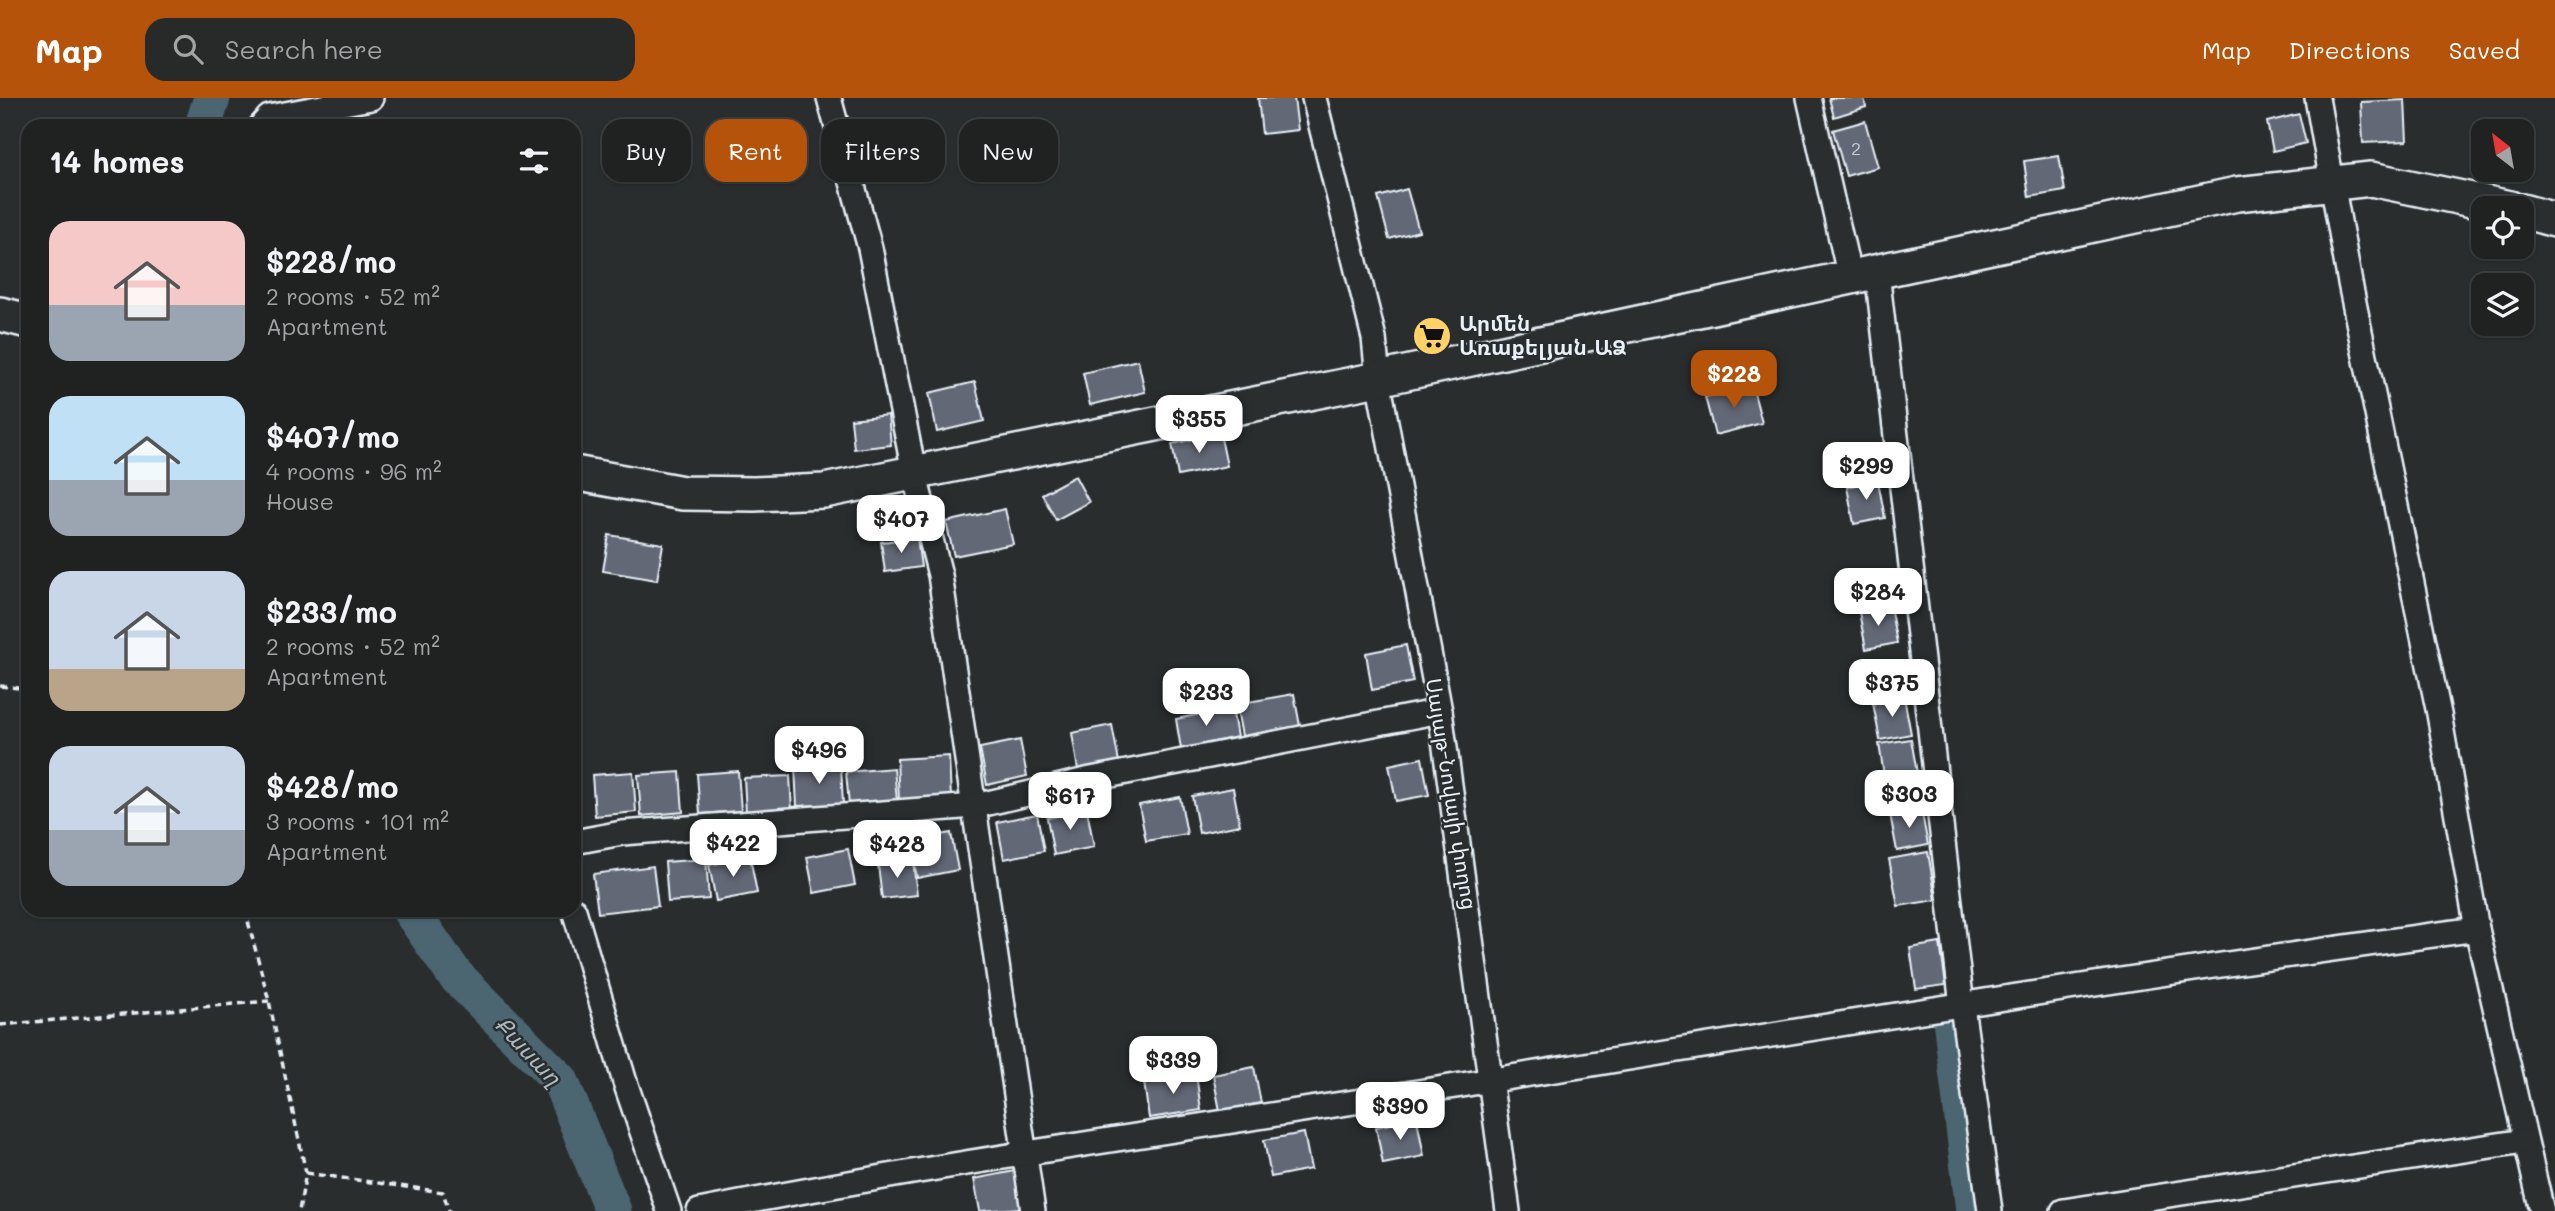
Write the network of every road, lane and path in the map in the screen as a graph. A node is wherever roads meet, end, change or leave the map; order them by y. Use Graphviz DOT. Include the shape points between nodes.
graph roads {
  1 [pos="371,98"];
  2 [pos="829,98"];
  3 [pos="1314,98"];
  4 [pos="1809,98"];
  5 [pos="2317,98"];
  6 [pos="267,119"];
  7 [pos="2334,184"];
  8 [pos="2471,200"];
  9 [pos="2534,214"];
  10 [pos="2555,220"];
  11 [pos="1864,275"];
  12 [pos="0,314"];
  13 [pos="21,319"];
  14 [pos="1378,379"];
  15 [pos="914,472"];
  16 [pos="581,474"];
  17 [pos="0,686"];
  18 [pos="21,688"];
  19 [pos="1440,711"];
  20 [pos="975,806"];
  21 [pos="581,841"];
  22 [pos="247,917"];
  23 [pos="576,917"];
  24 [pos="2477,929"];
  25 [pos="270,1001"];
  26 [pos="1962,1006"];
  27 [pos="0,1025"];
  28 [pos="1493,1080"];
  29 [pos="2524,1141"];
  30 [pos="1024,1153"];
  31 [pos="306,1172"];
  32 [pos="299,1211"];
  33 [pos="449,1211"];
  34 [pos="669,1211"];
  35 [pos="699,1211"];
  36 [pos="1033,1211"];
  37 [pos="1508,1211"];
  38 [pos="1990,1211"];
  39 [pos="2063,1211"];
  40 [pos="2542,1211"];
  1 -- 6 [label="street"];
  2 -- 15 [label="street" via="870,248"];
  3 -- 14 [label="street, Սայաթ-Նովայի փողոց" via="1374,338"];
  4 -- 11 [label="street"];
  5 -- 7 [label="street"];
  7 -- 8 [label="main road" via="2371,179"];
  7 -- 11 [label="main road" via="2237,194"];
  7 -- 24 [label="street"];
  9 -- 10 [label="main road"];
  11 -- 14 [label="main road"];
  11 -- 26 [label="street"];
  12 -- 13 [label="main road"];
  14 -- 15 [label="main road"];
  14 -- 19 [label="street, Սայաթ-Նովայի փողոց"];
  15 -- 16 [label="main road" via="824,491 754,494 682,493"];
  15 -- 20 [label="street" via="940,575"];
  17 -- 18 [label="path"];
  19 -- 20 [label="street"];
  19 -- 28 [label="street, Սայաթ-Նովայի փողոց"];
  20 -- 21 [label="street" via="622,833"];
  20 -- 30 [label="street"];
  22 -- 25 [label="path"];
  23 -- 34 [label="street"];
  24 -- 26 [label="street" via="2207,965"];
  24 -- 29 [label="street"];
  25 -- 27 [label="path"];
  25 -- 31 [label="path"];
  26 -- 28 [label="street"];
  26 -- 38 [label="street"];
  28 -- 30 [label="street"];
  28 -- 37 [label="street, Սայաթ-Նովայի փողոց"];
  29 -- 39 [label="street"];
  29 -- 40 [label="street"];
  30 -- 35 [label="street"];
  30 -- 36 [label="street"];
  31 -- 32 [label="path"];
  31 -- 33 [label="path" via="443,1192"];
}
